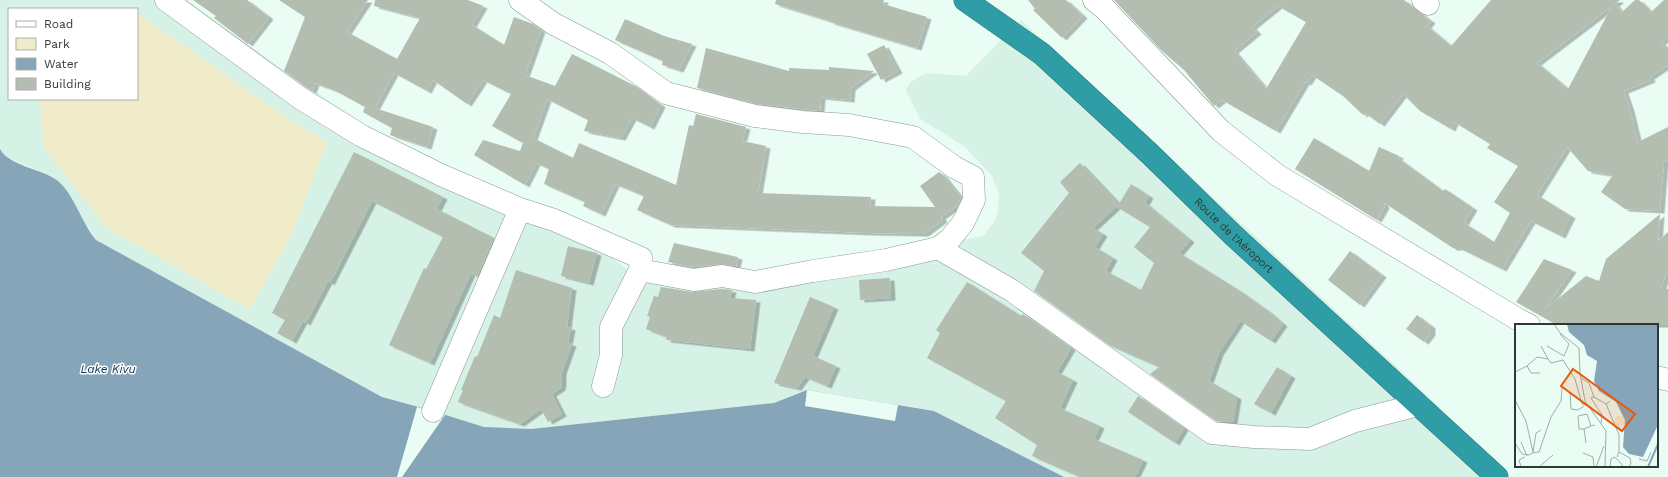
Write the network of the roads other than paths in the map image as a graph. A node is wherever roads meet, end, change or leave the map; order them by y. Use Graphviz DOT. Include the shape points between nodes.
graph roads {
  1 [pos="166,0"];
  2 [pos="520,0"];
  3 [pos="965,0"];
  4 [pos="1094,0"];
  5 [pos="520,209"];
  6 [pos="938,248"];
  7 [pos="640,270"];
  8 [pos="1527,324"];
  9 [pos="1658,377"];
  10 [pos="1668,380"];
  11 [pos="603,386"];
  12 [pos="1418,405"];
  13 [pos="433,411"];
  14 [pos="1497,477"];
  1 -- 5 [label="street" via="300,98 362,136 441,175"];
  2 -- 6 [label="street" via="554,24 610,53 666,93 755,116 849,125 913,137 954,167 973,177 974,200 963,223 950,239"];
  3 -- 12 [label="highway, Route de l'Aéroport" via="1042,54"];
  4 -- 8 [label="street" via="1221,131 1277,174"];
  5 -- 7 [label="street" via="554,220 641,258"];
  5 -- 13 [label="street"];
  6 -- 7 [label="street" via="886,260 755,282 722,276 694,280"];
  6 -- 12 [label="street" via="1011,290 1212,432 1310,439 1355,421"];
  7 -- 11 [label="street" via="611,327 611,355"];
  9 -- 10 [label="street"];
  12 -- 14 [label="highway, Route de l'Aéroport"];
}
